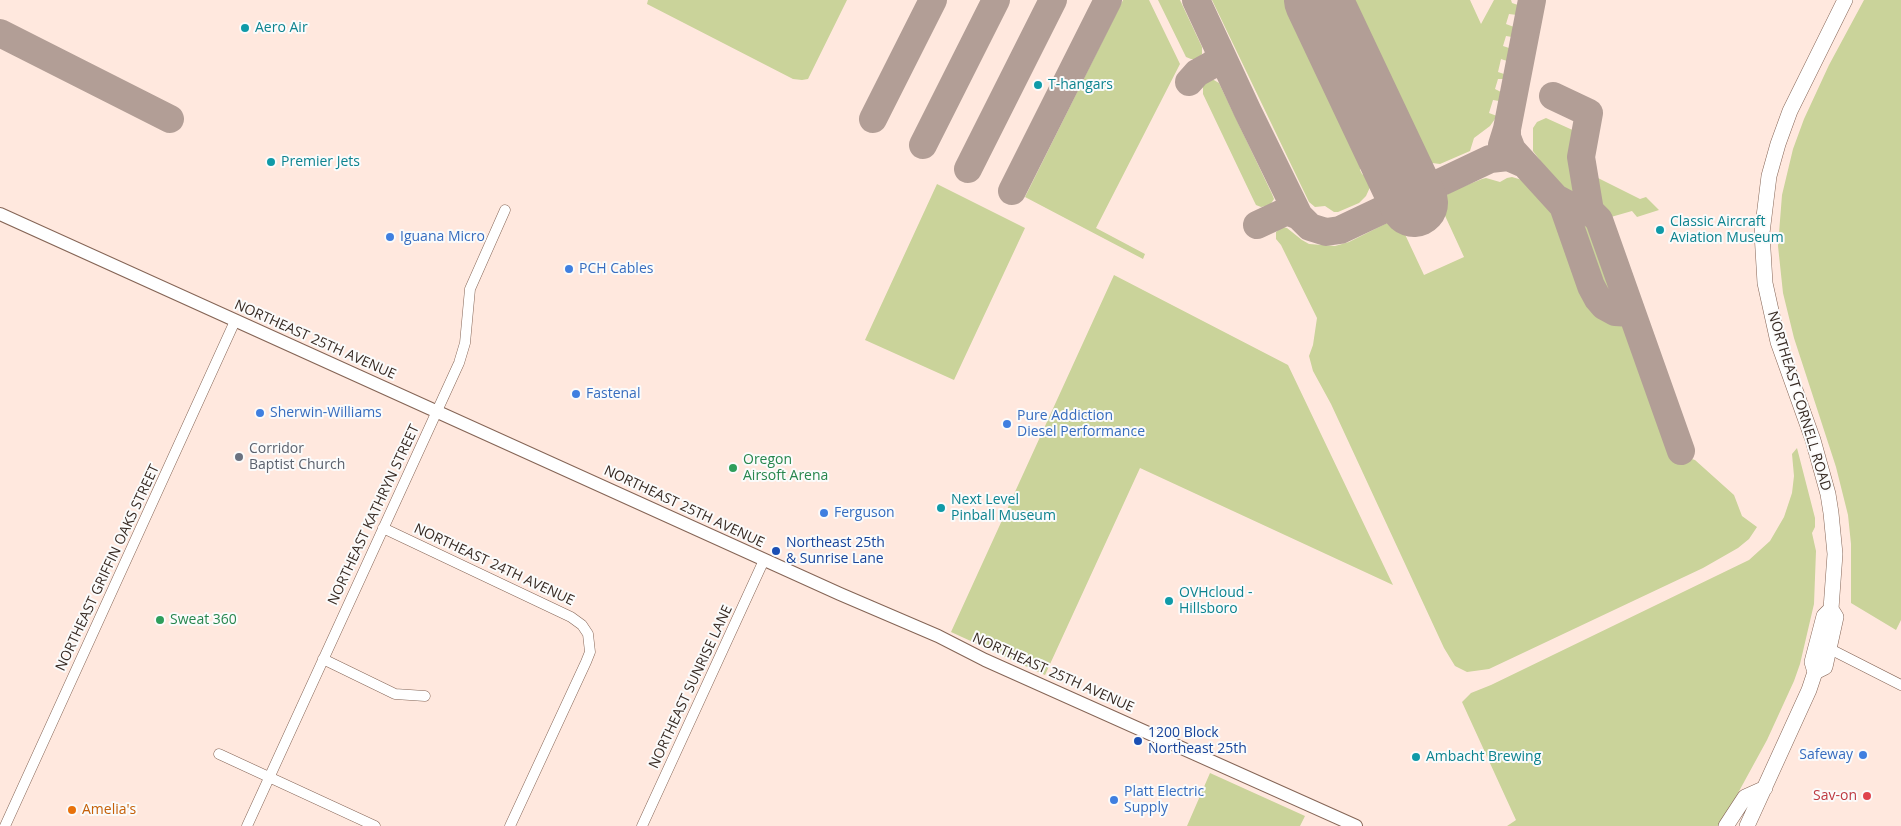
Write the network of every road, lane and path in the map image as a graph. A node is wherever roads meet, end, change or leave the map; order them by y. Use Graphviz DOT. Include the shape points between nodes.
graph roads {
  1 [pos="1845,0"];
  2 [pos="505,210"];
  3 [pos="0,214"];
  4 [pos="235,321"];
  5 [pos="437,411"];
  6 [pos="383,528"];
  7 [pos="764,560"];
  8 [pos="1831,608"];
  9 [pos="1830,649"];
  10 [pos="324,659"];
  11 [pos="1815,672"];
  12 [pos="1901,685"];
  13 [pos="425,696"];
  14 [pos="219,754"];
  15 [pos="269,777"];
  16 [pos="1765,788"];
  17 [pos="5,826"];
  18 [pos="247,826"];
  19 [pos="375,826"];
  20 [pos="510,826"];
  21 [pos="642,826"];
  22 [pos="1356,826"];
  23 [pos="1726,826"];
  24 [pos="1747,826"];
  1 -- 8 [label="highway, NORTHEAST CORNELL ROAD" via="1790,111 1778,144 1769,176 1762,233 1765,283 1778,342 1813,440 1828,494 1835,554"];
  2 -- 5 [label="street, NORTHEAST KATHRYN STREET" via="470,289 465,343"];
  3 -- 4 [label="main road, NORTHEAST 25TH AVENUE"];
  4 -- 5 [label="main road, NORTHEAST 25TH AVENUE"];
  4 -- 17 [label="street, NORTHEAST GRIFFIN OAKS STREET"];
  5 -- 6 [label="street, NORTHEAST KATHRYN STREET"];
  5 -- 7 [label="main road, NORTHEAST 25TH AVENUE"];
  6 -- 10 [label="street, NORTHEAST KATHRYN STREET"];
  6 -- 20 [label="street, NORTHEAST 24TH AVENUE" via="572,617 588,634 590,652 586,662"];
  7 -- 21 [label="street, NORTHEAST SUNRISE LANE"];
  7 -- 22 [label="main road, NORTHEAST 25TH AVENUE"];
  8 -- 9 [label="highway, NORTHEAST CORNELL ROAD" via="1836,617"];
  8 -- 11 [label="highway, NORTHEAST CORNELL ROAD" via="1824,616 1812,662"];
  9 -- 11 [label="highway, NORTHEAST CORNELL ROAD" via="1825,667"];
  9 -- 12 [label="street"];
  10 -- 13 [label="street" via="395,694"];
  10 -- 15 [label="street, NORTHEAST KATHRYN STREET"];
  11 -- 16 [label="highway, NORTHEAST CORNELL ROAD"];
  14 -- 15 [label="street"];
  15 -- 18 [label="street, NORTHEAST KATHRYN STREET"];
  15 -- 19 [label="street"];
  16 -- 23 [label="highway" via="1745,797"];
  16 -- 24 [label="highway, NORTHEAST CORNELL ROAD"];
}
